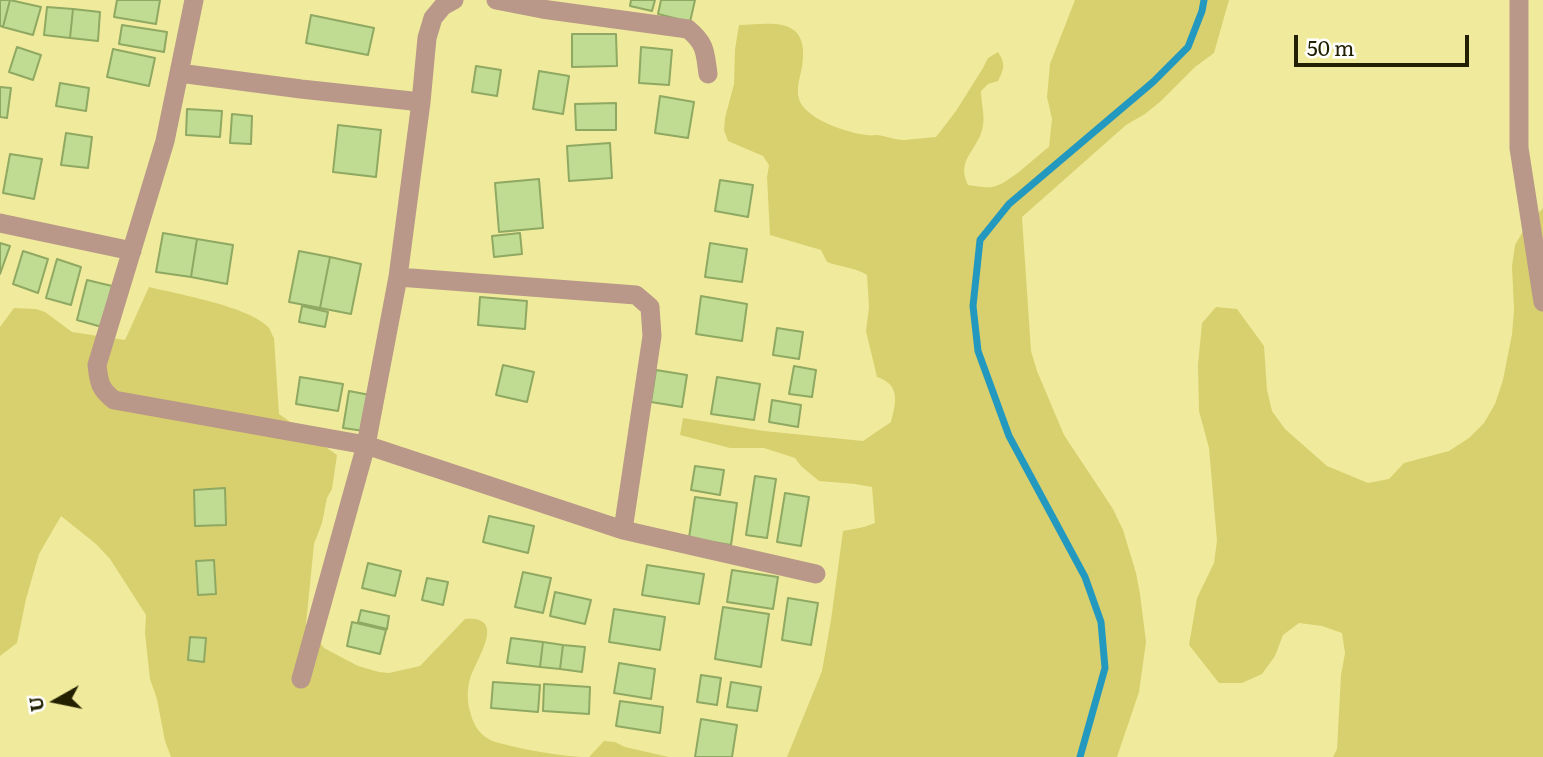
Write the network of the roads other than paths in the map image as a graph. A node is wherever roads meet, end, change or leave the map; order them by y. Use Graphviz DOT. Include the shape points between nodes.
graph roads {
  1 [pos="194,0"];
  2 [pos="454,0"];
  3 [pos="496,0"];
  4 [pos="1520,0"];
  5 [pos="179,73"];
  6 [pos="708,74"];
  7 [pos="421,102"];
  8 [pos="0,223"];
  9 [pos="132,251"];
  10 [pos="398,277"];
  11 [pos="1543,302"];
  12 [pos="366,445"];
  13 [pos="623,530"];
  14 [pos="816,574"];
  15 [pos="301,679"];
  1 -- 5 [label="street"];
  2 -- 7 [label="street" via="433,18"];
  3 -- 6 [label="street" via="688,29 705,51"];
  4 -- 11 [label="street" via="1518,148"];
  5 -- 7 [label="street"];
  5 -- 9 [label="street" via="165,141"];
  7 -- 10 [label="street"];
  8 -- 9 [label="street"];
  9 -- 12 [label="street" via="97,365 104,393 114,400"];
  10 -- 12 [label="street"];
  10 -- 13 [label="street" via="636,295 650,307 652,336"];
  12 -- 13 [label="street"];
  12 -- 15 [label="street"];
  13 -- 14 [label="street"];
}
